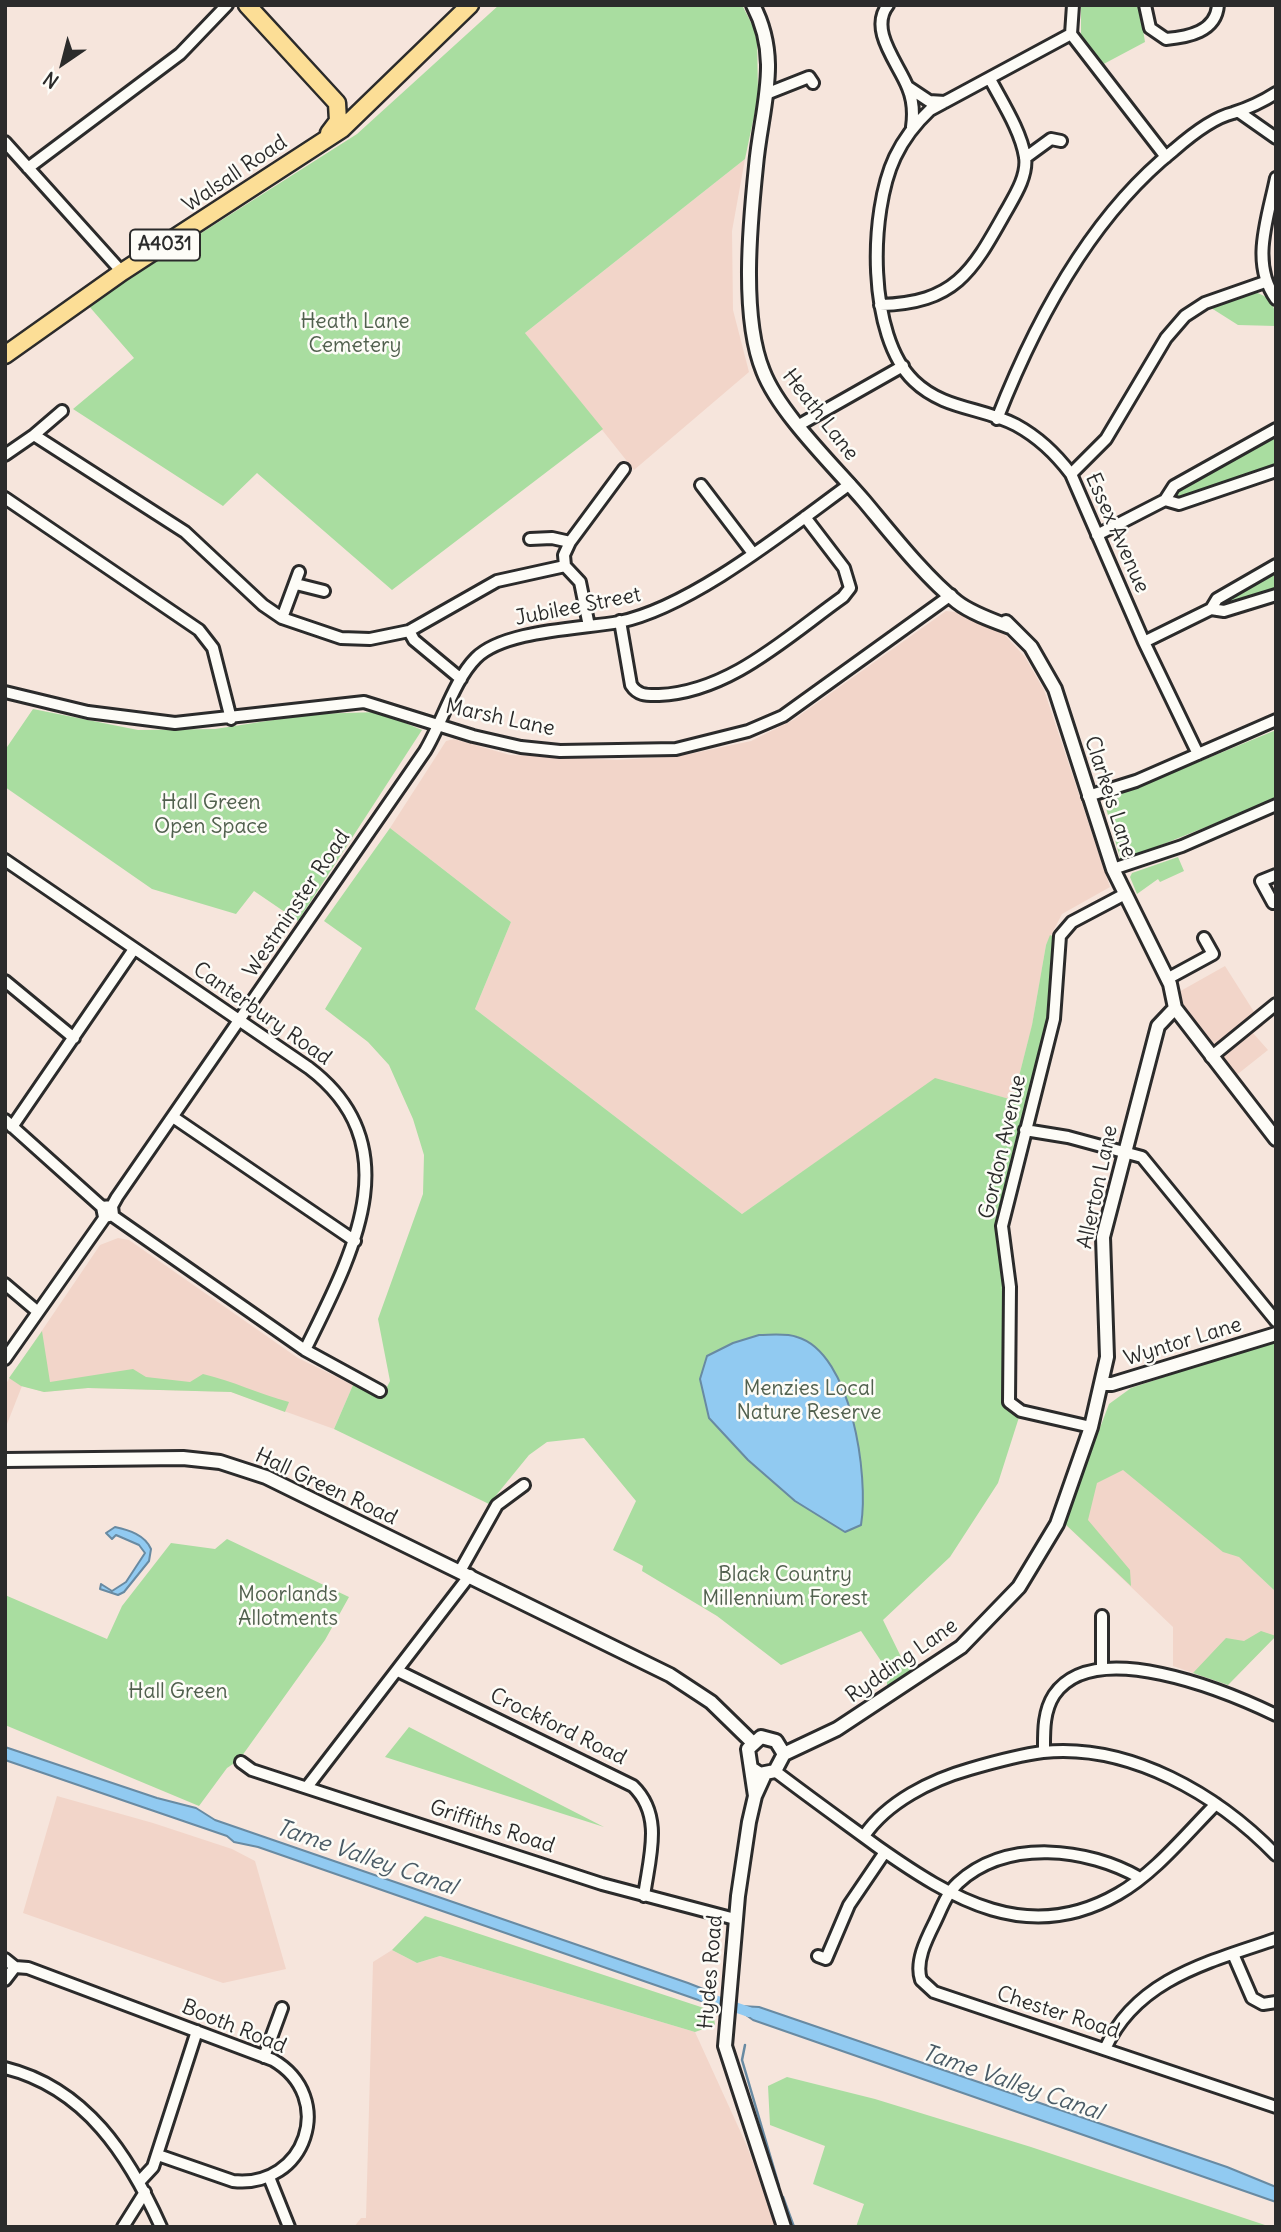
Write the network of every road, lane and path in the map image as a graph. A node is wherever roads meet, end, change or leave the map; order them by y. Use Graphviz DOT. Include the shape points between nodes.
graph roads {
  1 [pos="227,5"];
  2 [pos="247,5"];
  3 [pos="470,5"];
  4 [pos="753,5"];
  5 [pos="888,5"];
  6 [pos="1073,5"];
  7 [pos="1145,5"];
  8 [pos="1218,5"];
  9 [pos="1072,34"];
  10 [pos="989,79"];
  11 [pos="813,83"];
  12 [pos="908,88"];
  13 [pos="1276,93"];
  14 [pos="766,94"];
  15 [pos="378,96"];
  16 [pos="945,102"];
  17 [pos="337,103"];
  18 [pos="1239,112"];
  19 [pos="912,127"];
  20 [pos="326,138"];
  21 [pos="1276,138"];
  22 [pos="1061,141"];
  23 [pos="5,142"];
  24 [pos="1166,157"];
  25 [pos="1025,158"];
  26 [pos="28,168"];
  27 [pos="1276,178"];
  28 [pos="122,272"];
  29 [pos="1265,282"];
  30 [pos="1276,299"];
  31 [pos="880,305"];
  32 [pos="5,355"];
  33 [pos="903,366"];
  34 [pos="62,411"];
  35 [pos="997,419"];
  36 [pos="799,425"];
  37 [pos="1276,429"];
  38 [pos="34,435"];
  39 [pos="5,455"];
  40 [pos="624,469"];
  41 [pos="1276,471"];
  42 [pos="1071,474"];
  43 [pos="850,484"];
  44 [pos="701,485"];
  45 [pos="5,498"];
  46 [pos="1165,500"];
  47 [pos="804,517"];
  48 [pos="1097,536"];
  49 [pos="530,539"];
  50 [pos="570,542"];
  51 [pos="752,552"];
  52 [pos="1276,565"];
  53 [pos="565,566"];
  54 [pos="299,572"];
  55 [pos="296,584"];
  56 [pos="324,590"];
  57 [pos="1276,594"];
  58 [pos="951,595"];
  59 [pos="1211,609"];
  60 [pos="282,618"];
  61 [pos="620,621"];
  62 [pos="589,626"];
  63 [pos="409,631"];
  64 [pos="1144,642"];
  65 [pos="461,679"];
  66 [pos="5,692"];
  67 [pos="231,719"];
  68 [pos="1276,720"];
  69 [pos="441,726"];
  70 [pos="1198,754"];
  71 [pos="1088,796"];
  72 [pos="1276,805"];
  73 [pos="5,860"];
  74 [pos="1112,869"];
  75 [pos="1276,875"];
  76 [pos="1125,894"];
  77 [pos="1273,903"];
  78 [pos="1205,938"];
  79 [pos="134,948"];
  80 [pos="5,981"];
  81 [pos="1168,981"];
  82 [pos="1276,1004"];
  83 [pos="1175,1008"];
  84 [pos="240,1021"];
  85 [pos="74,1038"];
  86 [pos="1211,1057"];
  87 [pos="173,1117"];
  88 [pos="9,1124"];
  89 [pos="1025,1130"];
  90 [pos="1276,1139"];
  91 [pos="1124,1152"];
  92 [pos="108,1212"];
  93 [pos="355,1241"];
  94 [pos="5,1284"];
  95 [pos="38,1312"];
  96 [pos="1276,1321"];
  97 [pos="1276,1334"];
  98 [pos="304,1350"];
  99 [pos="5,1359"];
  100 [pos="1101,1384"];
  101 [pos="380,1391"];
  102 [pos="1091,1427"];
  103 [pos="5,1460"];
  104 [pos="524,1485"];
  105 [pos="465,1573"];
  106 [pos="1102,1616"];
  107 [pos="1102,1669"];
  108 [pos="398,1671"];
  109 [pos="1276,1715"];
  110 [pos="752,1742"];
  111 [pos="1044,1752"];
  112 [pos="784,1754"];
  113 [pos="241,1762"];
  114 [pos="751,1768"];
  115 [pos="770,1773"];
  116 [pos="307,1787"];
  117 [pos="755,1797"];
  118 [pos="1216,1804"];
  119 [pos="863,1836"];
  120 [pos="886,1852"];
  121 [pos="1276,1855"];
  122 [pos="1140,1878"];
  123 [pos="949,1894"];
  124 [pos="644,1896"];
  125 [pos="734,1919"];
  126 [pos="1276,1939"];
  127 [pos="1233,1954"];
  128 [pos="818,1956"];
  129 [pos="5,1959"];
  130 [pos="15,1967"];
  131 [pos="5,1980"];
  132 [pos="1276,2002"];
  133 [pos="282,2008"];
  134 [pos="197,2031"];
  135 [pos="1105,2049"];
  136 [pos="264,2057"];
  137 [pos="5,2068"];
  138 [pos="1276,2107"];
  139 [pos="158,2155"];
  140 [pos="270,2177"];
  141 [pos="139,2182"];
  142 [pos="145,2192"];
  143 [pos="123,2227"];
  144 [pos="160,2227"];
  145 [pos="289,2227"];
  146 [pos="784,2227"];
  1 -- 26 [label="street" via="180,54"];
  2 -- 17 [label="main road"];
  3 -- 15 [label="main road, Walsall Road / A4031"];
  4 -- 14 [label="street, Heath Lane" via="765,27 770,56"];
  5 -- 12 [label="street" via="882,31"];
  6 -- 9 [label="street"];
  7 -- 8 [label="street" via="1150,28 1166,39 1207,29 1217,16"];
  9 -- 10 [label="street, Essex Avenue"];
  9 -- 24 [label="street"];
  10 -- 16 [label="street, Essex Avenue"];
  10 -- 25 [label="street"];
  11 -- 14 [label="street" via="809,76"];
  12 -- 16 [label="street" via="929,101"];
  12 -- 19 [label="street"];
  13 -- 18 [label="street"];
  14 -- 36 [label="street, Heath Lane" via="752,214 752,332 764,374"];
  15 -- 17 [label="main road, A4031" via="350,106"];
  15 -- 20 [label="main road, Walsall Road / A4031"];
  16 -- 19 [label="street, Essex Avenue"];
  17 -- 20 [label="main road" via="338,121"];
  18 -- 21 [label="street"];
  18 -- 24 [label="street" via="1214,122"];
  19 -- 31 [label="street, Essex Avenue" via="894,159 879,209"];
  20 -- 28 [label="main road, Walsall Road / A4031"];
  22 -- 25 [label="street" via="1051,139"];
  23 -- 26 [label="street"];
  24 -- 35 [label="street" via="1116,209 1056,292"];
  25 -- 31 [label="street" via="1015,195 967,275 931,296"];
  26 -- 28 [label="street"];
  27 -- 29 [label="street" via="1262,251"];
  28 -- 32 [label="main road, Walsall Road / A4031"];
  29 -- 30 [label="street"];
  29 -- 42 [label="street" via="1205,303 1185,316 1166,338 1106,439"];
  31 -- 33 [label="street, Essex Avenue" via="887,336"];
  33 -- 35 [label="street, Essex Avenue" via="912,380 949,405"];
  33 -- 36 [label="street"];
  34 -- 38 [label="street"];
  35 -- 42 [label="street, Essex Avenue" via="1014,424 1047,447"];
  36 -- 43 [label="street, Heath Lane"];
  37 -- 46 [label="street" via="1174,486"];
  38 -- 39 [label="street"];
  38 -- 60 [label="street" via="185,532 263,606"];
  40 -- 50 [label="street"];
  41 -- 46 [label="street" via="1180,504"];
  42 -- 48 [label="street, Essex Avenue"];
  43 -- 47 [label="street, Jubilee Street"];
  43 -- 58 [label="street, Heath Lane"];
  44 -- 51 [label="street"];
  45 -- 67 [label="street" via="199,630 213,648"];
  46 -- 48 [label="street"];
  47 -- 51 [label="street, Jubilee Street"];
  47 -- 61 [label="street" via="844,568 850,588 733,674 703,687 667,694 635,691"];
  48 -- 64 [label="street, Essex Avenue"];
  49 -- 50 [label="street"];
  50 -- 53 [label="street"];
  51 -- 61 [label="street, Jubilee Street" via="678,602"];
  52 -- 59 [label="street" via="1217,599"];
  53 -- 62 [label="street" via="580,582"];
  53 -- 63 [label="street" via="497,581"];
  54 -- 55 [label="street"];
  55 -- 56 [label="street"];
  55 -- 60 [label="street"];
  57 -- 59 [label="street" via="1224,611"];
  58 -- 69 [label="street, Marsh Lane" via="783,716 696,745 560,751 521,747"];
  58 -- 71 [label="street, Clarke's Lane" via="961,605 1010,627 1041,661 1055,689"];
  59 -- 64 [label="street"];
  60 -- 63 [label="street" via="341,638 370,639"];
  61 -- 62 [label="street, Jubilee Street"];
  62 -- 65 [label="street, Jubilee Street" via="497,645 475,659"];
  63 -- 65 [label="street"];
  64 -- 70 [label="street, Essex Avenue"];
  65 -- 69 [label="street, Jubilee Street"];
  66 -- 67 [label="street, Marsh Lane" via="132,719 175,723"];
  67 -- 69 [label="street, Marsh Lane" via="364,702"];
  68 -- 70 [label="street"];
  69 -- 84 [label="street, Westminster Road"];
  70 -- 71 [label="street"];
  71 -- 74 [label="street, Clarke's Lane"];
  72 -- 74 [label="street" via="1182,846"];
  73 -- 79 [label="street, Canterbury Road"];
  74 -- 76 [label="street, Clarke's Lane"];
  75 -- 77 [label="street" via="1261,881"];
  76 -- 81 [label="street, Clarke's Lane"];
  76 -- 89 [label="street, Gordon Avenue" via="1072,922 1060,936 1058,1001"];
  78 -- 81 [label="street" via="1213,954"];
  79 -- 84 [label="street, Canterbury Road"];
  79 -- 85 [label="street"];
  80 -- 85 [label="street"];
  81 -- 83 [label="street, Clarke's Lane"];
  82 -- 86 [label="street"];
  83 -- 86 [label="street"];
  83 -- 91 [label="street, Allerton Lane" via="1158,1026"];
  84 -- 87 [label="street, Westminster Road"];
  84 -- 93 [label="street, Canterbury Road" via="322,1078 349,1111 366,1164 363,1214"];
  85 -- 88 [label="street"];
  86 -- 90 [label="street"];
  87 -- 92 [label="street, Westminster Road"];
  87 -- 93 [label="street"];
  88 -- 92 [label="street"];
  89 -- 91 [label="street"];
  89 -- 102 [label="street, Gordon Avenue" via="1002,1226 1010,1287 1009,1402 1021,1411"];
  91 -- 96 [label="street" via="1142,1157"];
  91 -- 100 [label="street, Allerton Lane" via="1103,1237 1107,1357"];
  92 -- 95 [label="street, Westminster Road"];
  92 -- 98 [label="street"];
  93 -- 98 [label="street, Canterbury Road"];
  94 -- 95 [label="street"];
  95 -- 99 [label="street, Westminster Road"];
  97 -- 100 [label="street, Wyntor Lane"];
  98 -- 101 [label="street"];
  100 -- 102 [label="street, Rydding Lane"];
  102 -- 112 [label="street, Rydding Lane" via="1057,1524 1026,1577 999,1611 961,1647 911,1683 837,1729"];
  103 -- 105 [label="street, Hall Green Road" via="111,1457 220,1462 266,1477"];
  104 -- 105 [label="street" via="497,1506"];
  105 -- 108 [label="street"];
  105 -- 110 [label="street" via="670,1675 711,1702"];
  106 -- 107 [label="street"];
  107 -- 109 [label="street" via="1150,1672 1208,1687"];
  107 -- 111 [label="street" via="1072,1678 1054,1695 1045,1719"];
  108 -- 116 [label="street"];
  108 -- 124 [label="street, Crockford Road" via="633,1786 646,1801 653,1821"];
  110 -- 112 [label="street" via="769,1737"];
  110 -- 114 [label="street, Hydes Road" via="747,1754"];
  111 -- 118 [label="street" via="1132,1764"];
  111 -- 119 [label="street" via="942,1778 896,1803"];
  112 -- 115 [label="street, Hydes Road"];
  113 -- 116 [label="street, Griffiths Road" via="252,1770"];
  114 -- 115 [label="street"];
  114 -- 117 [label="street, Hydes Road"];
  115 -- 117 [label="street, Hydes Road"];
  115 -- 119 [label="street"];
  116 -- 124 [label="street, Griffiths Road"];
  117 -- 125 [label="street, Hydes Road"];
  118 -- 121 [label="street"];
  118 -- 122 [label="street"];
  119 -- 120 [label="street"];
  120 -- 123 [label="street"];
  120 -- 128 [label="street" via="849,1905 826,1959"];
  122 -- 123 [label="street" via="1097,1905 1043,1916 1002,1913"];
  122 -- 123 [label="street" via="1096,1858 1040,1853 988,1866 959,1882"];
  123 -- 135 [label="street, Chester Road" via="919,1965 926,1987"];
  124 -- 125 [label="street, Griffiths Road"];
  125 -- 146 [label="street, Hydes Road" via="725,2046"];
  126 -- 127 [label="street"];
  127 -- 132 [label="street" via="1252,1998 1263,2004"];
  127 -- 135 [label="street" via="1157,1985 1124,2017"];
  129 -- 130 [label="street, Booth Road"];
  130 -- 131 [label="street"];
  130 -- 134 [label="street, Booth Road"];
  133 -- 136 [label="street"];
  134 -- 136 [label="street, Booth Road"];
  134 -- 139 [label="street"];
  135 -- 138 [label="street, Chester Road"];
  136 -- 140 [label="street, Booth Road" via="282,2065 296,2081 308,2117 299,2150"];
  137 -- 141 [label="street" via="41,2082 80,2106 111,2139"];
  139 -- 140 [label="street" via="233,2181"];
  139 -- 141 [label="street"];
  140 -- 145 [label="street"];
  141 -- 142 [label="street"];
  142 -- 143 [label="street"];
  142 -- 144 [label="street"];
}
